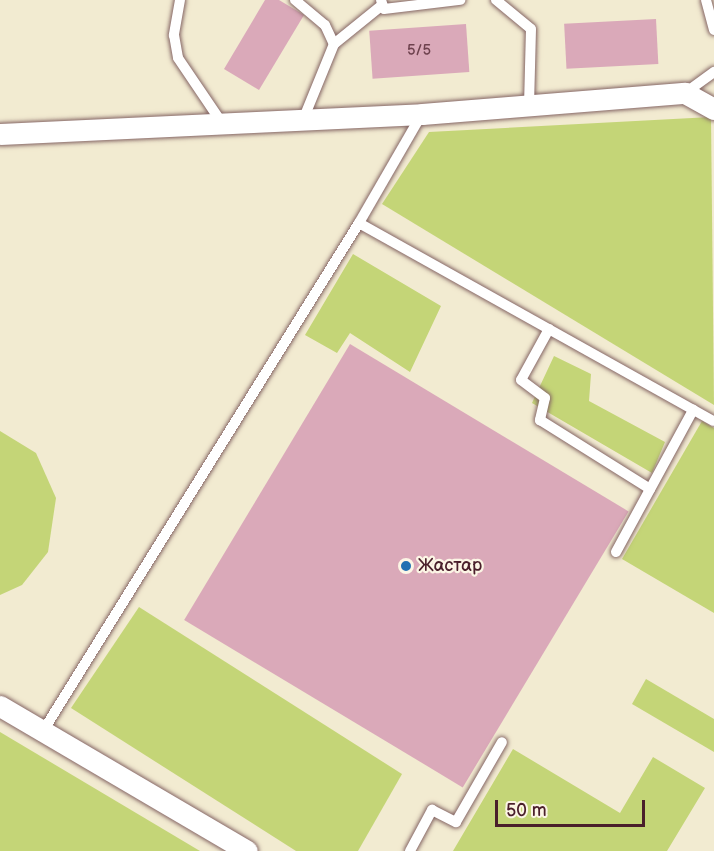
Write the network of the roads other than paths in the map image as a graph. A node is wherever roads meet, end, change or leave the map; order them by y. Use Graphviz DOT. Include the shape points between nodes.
graph roads {
  1 [pos="180,0"];
  2 [pos="295,0"];
  3 [pos="460,0"];
  4 [pos="496,0"];
  5 [pos="706,0"];
  6 [pos="381,3"];
  7 [pos="714,30"];
  8 [pos="334,44"];
  9 [pos="714,72"];
  10 [pos="685,93"];
  11 [pos="529,106"];
  12 [pos="714,109"];
  13 [pos="422,114"];
  14 [pos="303,120"];
  15 [pos="222,123"];
  16 [pos="0,134"];
  17 [pos="359,223"];
  18 [pos="549,329"];
  19 [pos="693,410"];
  20 [pos="714,422"];
  21 [pos="650,489"];
  22 [pos="616,552"];
  23 [pos="0,706"];
  24 [pos="43,731"];
  25 [pos="501,742"];
  26 [pos="248,851"];
  27 [pos="410,851"];
  1 -- 15 [label="lane" via="174,35 178,58"];
  2 -- 8 [label="lane" via="325,25"];
  3 -- 6 [label="lane" via="384,9"];
  4 -- 11 [label="lane" via="531,29"];
  5 -- 7 [label="lane"];
  6 -- 8 [label="lane"];
  8 -- 14 [label="lane"];
  9 -- 10 [label="lane"];
  10 -- 11 [label="street"];
  10 -- 12 [label="street"];
  11 -- 13 [label="street"];
  13 -- 14 [label="street"];
  13 -- 17 [label="lane"];
  14 -- 15 [label="street"];
  15 -- 16 [label="street"];
  17 -- 18 [label="lane"];
  17 -- 24 [label="lane"];
  18 -- 19 [label="lane"];
  18 -- 21 [label="lane" via="522,380 545,398 540,420"];
  19 -- 20 [label="lane"];
  19 -- 21 [label="lane"];
  21 -- 22 [label="lane"];
  23 -- 24 [label="street"];
  24 -- 26 [label="street"];
  25 -- 27 [label="lane" via="456,822 432,810"];
}
